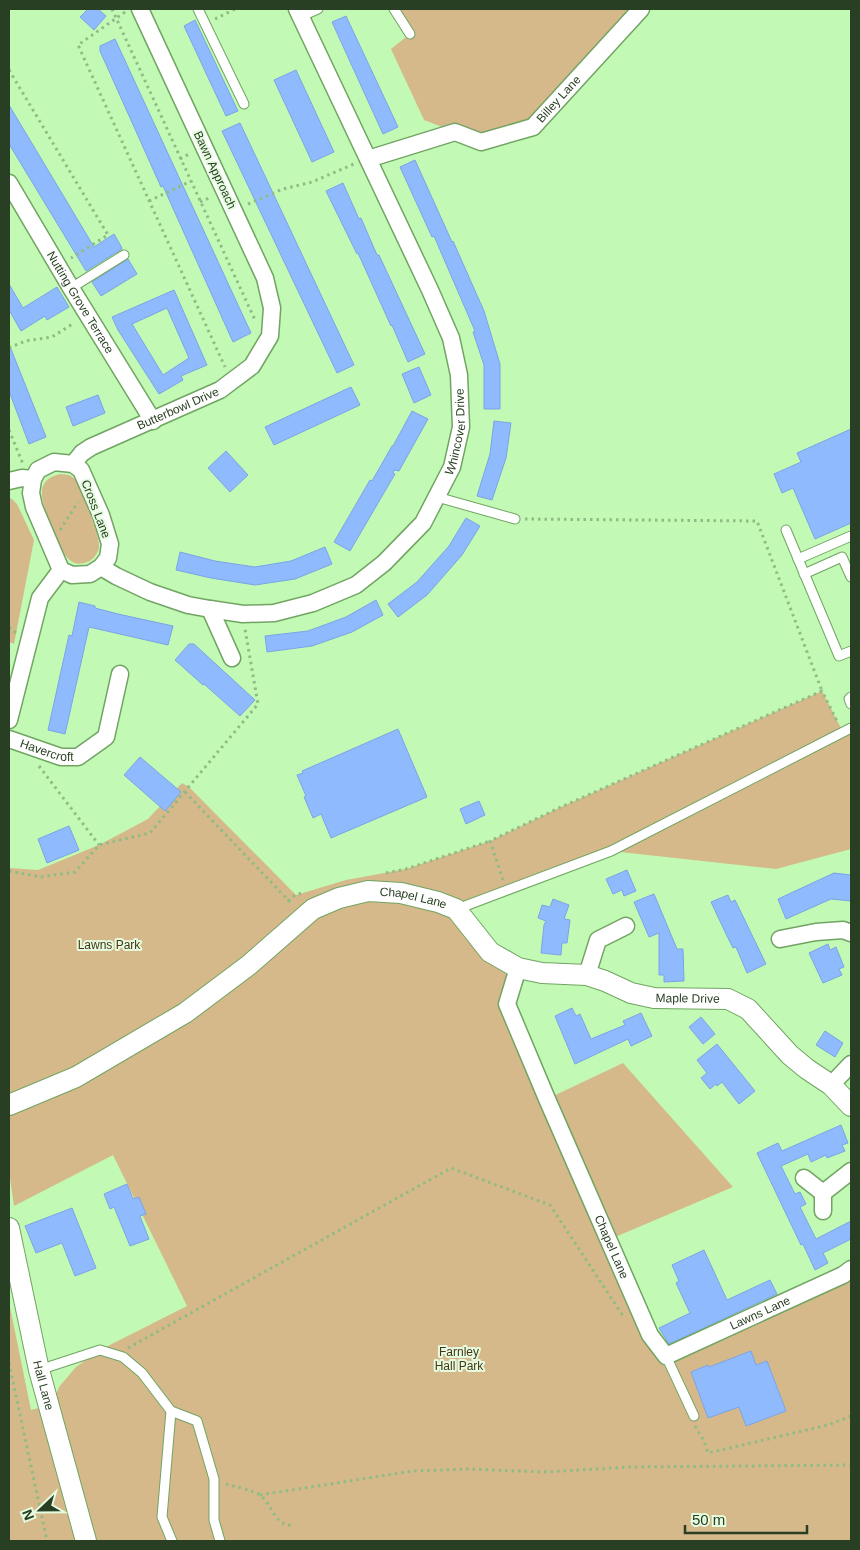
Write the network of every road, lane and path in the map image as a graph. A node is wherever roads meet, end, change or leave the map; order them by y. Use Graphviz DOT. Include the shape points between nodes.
graph roads {
  1 [pos="112,9"];
  2 [pos="198,9"];
  3 [pos="235,9"];
  4 [pos="318,9"];
  5 [pos="394,9"];
  6 [pos="641,9"];
  7 [pos="140,10"];
  8 [pos="299,13"];
  9 [pos="116,18"];
  10 [pos="206,23"];
  11 [pos="410,34"];
  12 [pos="9,70"];
  13 [pos="244,104"];
  14 [pos="368,159"];
  15 [pos="191,181"];
  16 [pos="9,183"];
  17 [pos="149,201"];
  18 [pos="234,211"];
  19 [pos="124,255"];
  20 [pos="58,267"];
  21 [pos="71,288"];
  22 [pos="88,315"];
  23 [pos="267,340"];
  24 [pos="9,348"];
  25 [pos="232,381"];
  26 [pos="153,421"];
  27 [pos="9,430"];
  28 [pos="72,464"];
  29 [pos="31,479"];
  30 [pos="9,481"];
  31 [pos="88,486"];
  32 [pos="437,497"];
  33 [pos="515,519"];
  34 [pos="786,530"];
  35 [pos="851,536"];
  36 [pos="51,546"];
  37 [pos="798,559"];
  38 [pos="101,567"];
  39 [pos="62,570"];
  40 [pos="804,574"];
  41 [pos="851,577"];
  42 [pos="210,609"];
  43 [pos="243,614"];
  44 [pos="851,650"];
  45 [pos="232,658"];
  46 [pos="120,674"];
  47 [pos="822,691"];
  48 [pos="851,697"];
  49 [pos="851,704"];
  50 [pos="9,720"];
  51 [pos="847,730"];
  52 [pos="15,741"];
  53 [pos="185,792"];
  54 [pos="490,841"];
  55 [pos="99,845"];
  56 [pos="9,871"];
  57 [pos="381,874"];
  58 [pos="507,890"];
  59 [pos="288,901"];
  60 [pos="308,901"];
  61 [pos="456,909"];
  62 [pos="626,926"];
  63 [pos="851,933"];
  64 [pos="780,939"];
  65 [pos="518,968"];
  66 [pos="588,975"];
  67 [pos="851,1064"];
  68 [pos="830,1085"];
  69 [pos="9,1105"];
  70 [pos="851,1106"];
  71 [pos="851,1171"];
  72 [pos="804,1178"];
  73 [pos="823,1193"];
  74 [pos="823,1210"];
  75 [pos="9,1228"];
  76 [pos="851,1269"];
  77 [pos="624,1319"];
  78 [pos="666,1356"];
  79 [pos="123,1357"];
  80 [pos="9,1363"];
  81 [pos="39,1370"];
  82 [pos="171,1411"];
  83 [pos="851,1416"];
  84 [pos="694,1420"];
  85 [pos="851,1465"];
  86 [pos="214,1479"];
  87 [pos="260,1495"];
  88 [pos="294,1525"];
  89 [pos="47,1541"];
  90 [pos="86,1541"];
  91 [pos="172,1541"];
  92 [pos="220,1541"];
  1 -- 9 [label="path"];
  2 -- 10 [label="lane"];
  3 -- 10 [label="path"];
  4 -- 8 [label="lane"];
  5 -- 11 [label="lane"];
  6 -- 14 [label="street, Billey Lane" via="533,127 481,142 455,132"];
  7 -- 9 [label="path"];
  7 -- 18 [label="street, Bawn Approach"];
  8 -- 14 [label="street, Whincover Drive"];
  9 -- 15 [label="path"];
  9 -- 17 [label="path" via="78,46"];
  10 -- 13 [label="lane"];
  12 -- 20 [label="path" via="108,235"];
  14 -- 18 [label="path" via="312,182 283,189"];
  14 -- 32 [label="street, Whincover Drive" via="447,330 459,375 461,427 452,467"];
  15 -- 17 [label="path"];
  15 -- 23 [label="path"];
  16 -- 20 [label="street, Nutting Grove Terrace"];
  17 -- 25 [label="path"];
  18 -- 23 [label="street, Bawn Approach" via="265,278 272,308"];
  19 -- 21 [label="lane"];
  20 -- 21 [label="street, Nutting Grove Terrace"];
  21 -- 22 [label="street, Nutting Grove Terrace"];
  22 -- 24 [label="path" via="52,337 25,341"];
  22 -- 26 [label="street, Nutting Grove Terrace"];
  23 -- 25 [label="street, Butterbowl Drive" via="252,366"];
  25 -- 26 [label="street, Butterbowl Drive" via="220,390"];
  26 -- 28 [label="street, Butterbowl Drive" via="91,447"];
  27 -- 29 [label="path"];
  28 -- 29 [label="street" via="54,462 38,470"];
  28 -- 31 [label="street, Cross Lane" via="81,470"];
  29 -- 30 [label="street"];
  29 -- 36 [label="street" via="34,507"];
  31 -- 36 [label="path"];
  31 -- 38 [label="street, Cross Lane" via="110,544 108,558"];
  32 -- 33 [label="lane"];
  32 -- 43 [label="street, Whincover Drive" via="423,523 384,563 356,585 313,603 274,613"];
  33 -- 47 [label="path" via="757,521"];
  34 -- 37 [label="lane"];
  35 -- 37 [label="lane"];
  36 -- 39 [label="street"];
  37 -- 40 [label="lane"];
  38 -- 39 [label="street" via="90,574 72,575"];
  38 -- 42 [label="street, Whincover Drive" via="150,592"];
  39 -- 50 [label="street" via="40,598"];
  40 -- 41 [label="lane" via="842,557"];
  40 -- 44 [label="lane" via="839,656"];
  42 -- 43 [label="street, Whincover Drive"];
  42 -- 45 [label="street"];
  43 -- 53 [label="path" via="258,704"];
  46 -- 52 [label="street, Havercroft" via="106,737 78,757 61,757"];
  47 -- 51 [label="path"];
  47 -- 54 [label="path"];
  48 -- 49 [label="lane"];
  51 -- 58 [label="lane" via="611,851"];
  52 -- 55 [label="path"];
  53 -- 55 [label="path" via="150,833"];
  53 -- 59 [label="path"];
  54 -- 57 [label="path"];
  54 -- 58 [label="path"];
  55 -- 56 [label="path" via="75,872 41,877"];
  58 -- 61 [label="lane"];
  59 -- 60 [label="path"];
  59 -- 60 [label="path" via="295,895"];
  60 -- 61 [label="street, Chapel Lane" via="368,891 401,893"];
  60 -- 69 [label="street, Chapel Lane" via="249,965 185,1013 76,1077"];
  61 -- 65 [label="street, Chapel Lane" via="490,952"];
  62 -- 66 [label="street" via="598,940"];
  63 -- 64 [label="street" via="843,930 816,932"];
  65 -- 66 [label="street, Maple Drive"];
  65 -- 78 [label="street, Chapel Lane" via="507,1004 650,1334"];
  66 -- 68 [label="street, Maple Drive" via="631,993 654,998 728,999 748,1010 790,1055"];
  67 -- 68 [label="street"];
  68 -- 70 [label="street, Maple Drive"];
  71 -- 73 [label="street"];
  72 -- 73 [label="street"];
  73 -- 74 [label="street"];
  75 -- 81 [label="street, Hall Lane"];
  76 -- 78 [label="street, Lawns Lane"];
  77 -- 79 [label="path" via="550,1205 451,1168 126,1348"];
  78 -- 84 [label="lane"];
  79 -- 81 [label="lane" via="100,1350"];
  79 -- 82 [label="lane" via="142,1373"];
  80 -- 89 [label="path"];
  81 -- 90 [label="street, Hall Lane"];
  82 -- 86 [label="lane" via="197,1421"];
  82 -- 91 [label="lane" via="162,1517"];
  83 -- 84 [label="path" via="828,1425 708,1453"];
  85 -- 87 [label="path" via="544,1472 413,1471"];
  86 -- 87 [label="path"];
  86 -- 92 [label="lane" via="214,1520"];
  87 -- 88 [label="path" via="280,1522"];
}
